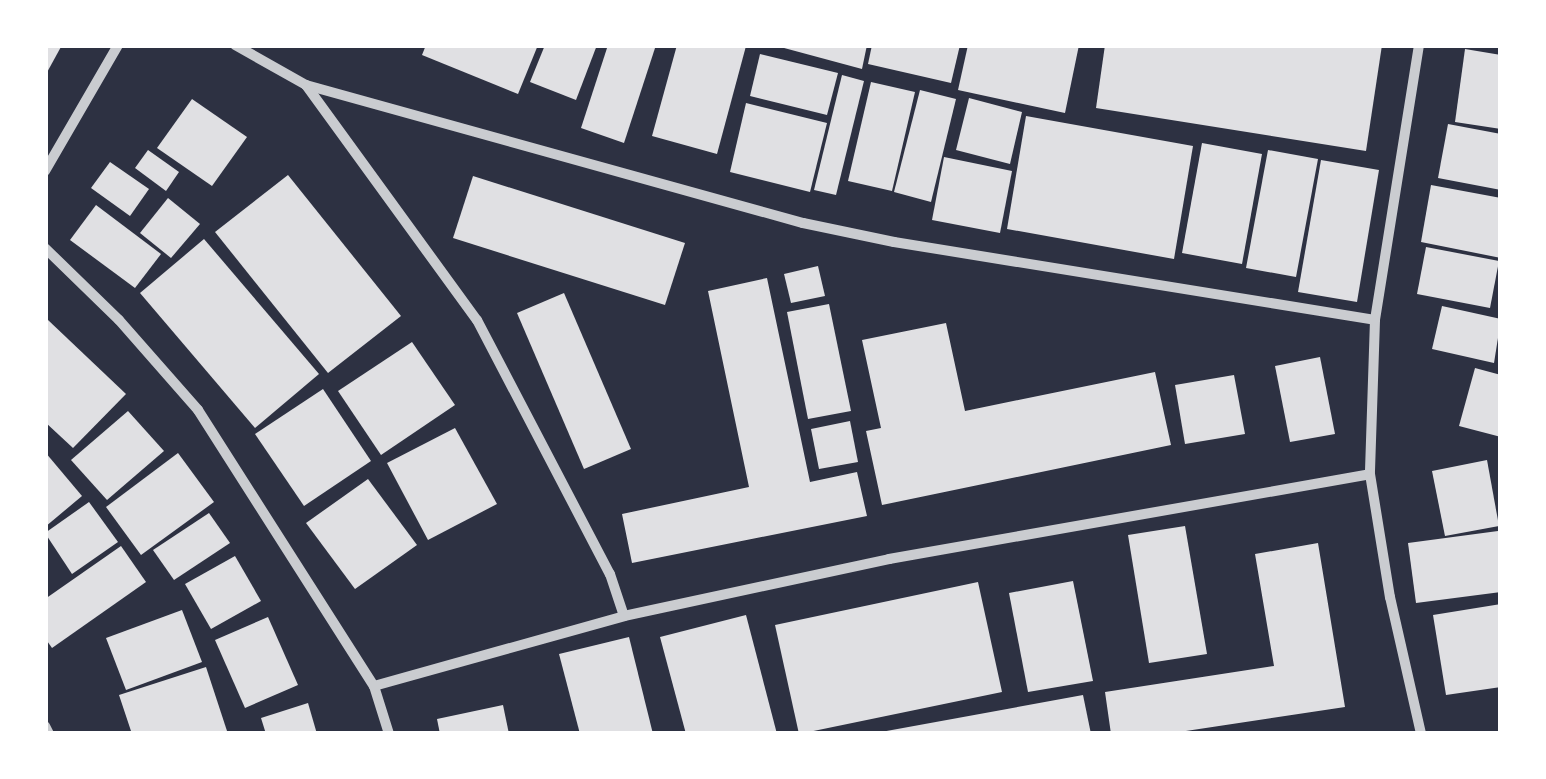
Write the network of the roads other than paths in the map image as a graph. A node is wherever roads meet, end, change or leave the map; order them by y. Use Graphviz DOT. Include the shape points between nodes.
graph roads {
  1 [pos="118,45"];
  2 [pos="235,45"];
  3 [pos="1419,45"];
  4 [pos="306,85"];
  5 [pos="45,171"];
  6 [pos="45,248"];
  7 [pos="1375,320"];
  8 [pos="1370,474"];
  9 [pos="624,616"];
  10 [pos="374,686"];
  11 [pos="45,726"];
  12 [pos="49,734"];
  13 [pos="389,734"];
  14 [pos="1421,734"];
  1 -- 5 [label="street"];
  2 -- 4 [label="street"];
  3 -- 7 [label="street"];
  4 -- 7 [label="street" via="803,223"];
  4 -- 9 [label="street" via="477,320 610,574"];
  6 -- 10 [label="street" via="120,320 198,410"];
  7 -- 8 [label="street"];
  8 -- 9 [label="street" via="889,559"];
  8 -- 14 [label="street"];
  9 -- 10 [label="street"];
  10 -- 13 [label="street"];
  11 -- 12 [label="street"];
}
